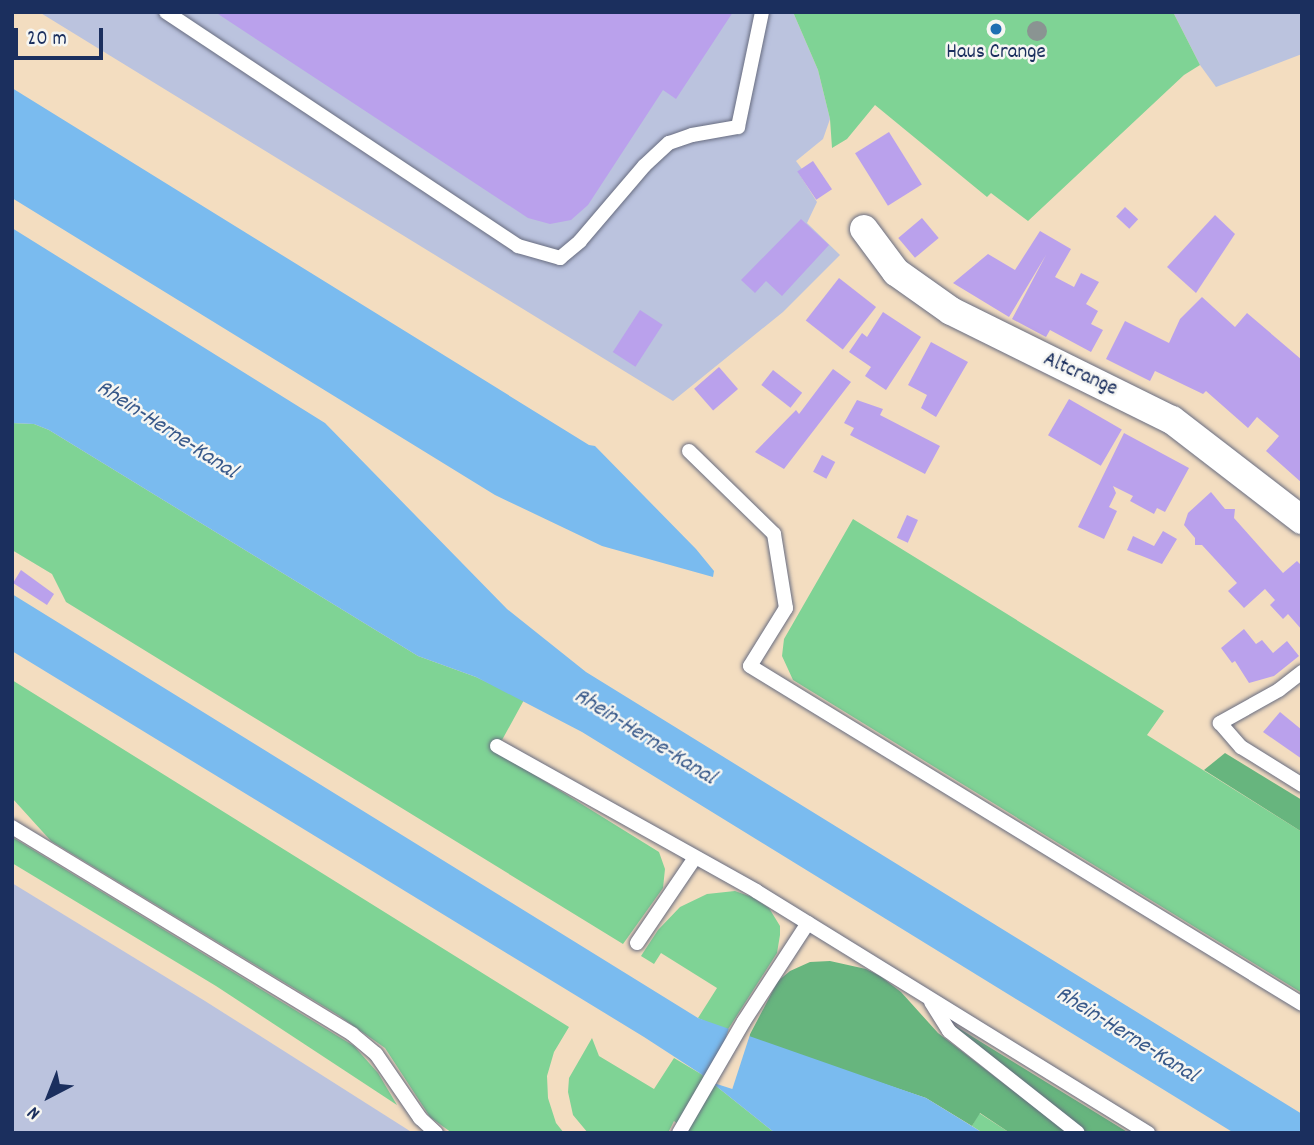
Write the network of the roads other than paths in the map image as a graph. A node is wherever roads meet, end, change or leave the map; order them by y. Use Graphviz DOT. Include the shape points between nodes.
graph roads {
  1 [pos="166,12"];
  2 [pos="762,12"];
  3 [pos="863,229"];
  4 [pos="689,451"];
  5 [pos="1302,520"];
  6 [pos="1302,672"];
  7 [pos="497,746"];
  8 [pos="1302,785"];
  9 [pos="12,827"];
  10 [pos="694,859"];
  11 [pos="808,923"];
  12 [pos="637,943"];
  13 [pos="929,998"];
  14 [pos="1302,1004"];
  15 [pos="680,1130"];
  16 [pos="436,1133"];
  17 [pos="1077,1133"];
  18 [pos="1149,1133"];
  1 -- 2 [label="lane" via="518,246 560,258 669,143 738,127"];
  3 -- 5 [label="street, Altcrange" via="896,272 951,311 1172,420"];
  4 -- 14 [label="lane" via="774,534 786,608 750,666"];
  6 -- 8 [label="lane" via="1220,723 1241,747"];
  7 -- 10 [label="lane"];
  9 -- 16 [label="lane" via="352,1034 376,1054 420,1118"];
  10 -- 11 [label="lane"];
  10 -- 12 [label="lane"];
  11 -- 13 [label="lane"];
  11 -- 15 [label="lane"];
  13 -- 17 [label="lane" via="949,1031"];
  13 -- 18 [label="lane"];
}
